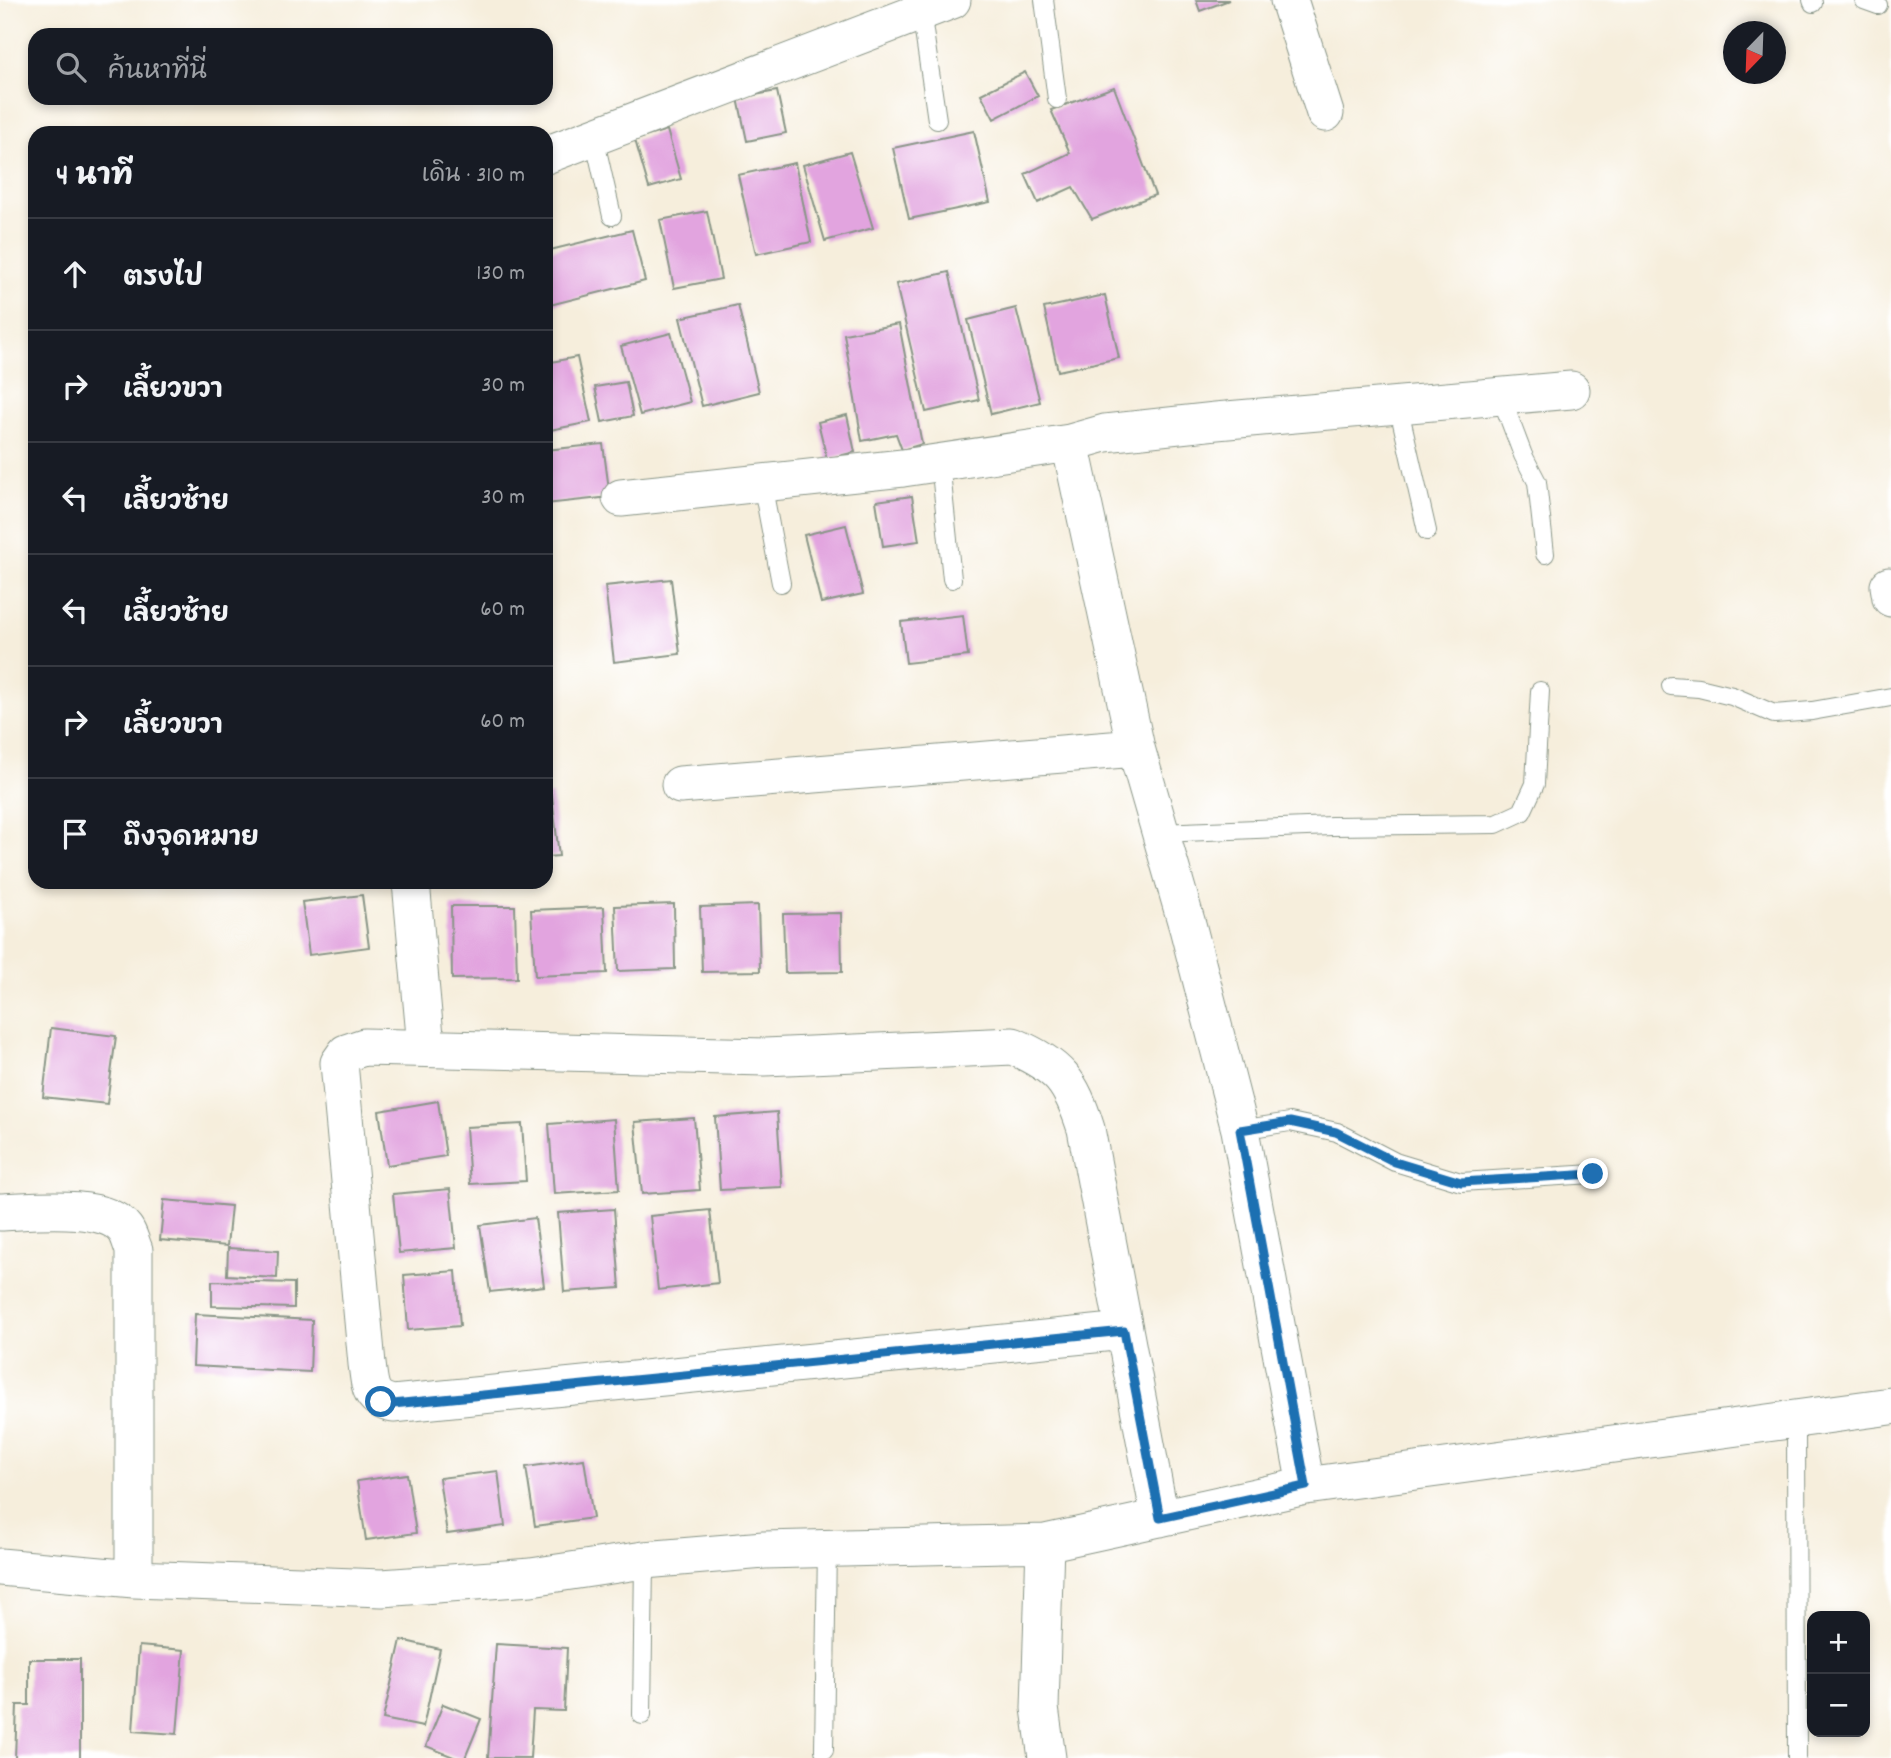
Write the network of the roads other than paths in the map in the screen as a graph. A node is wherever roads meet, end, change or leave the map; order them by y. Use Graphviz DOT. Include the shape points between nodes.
graph roads {
  1 [pos="1044,0"];
  2 [pos="1289,0"];
  3 [pos="936,6"];
  4 [pos="1056,99"];
  5 [pos="1325,113"];
  6 [pos="937,120"];
  7 [pos="594,137"];
  8 [pos="553,152"];
  9 [pos="612,216"];
  10 [pos="1571,390"];
  11 [pos="1501,397"];
  12 [pos="1398,405"];
  13 [pos="1070,443"];
  14 [pos="940,462"];
  15 [pos="762,483"];
  16 [pos="621,498"];
  17 [pos="1427,531"];
  18 [pos="1545,554"];
  19 [pos="952,579"];
  20 [pos="781,583"];
  21 [pos="1671,687"];
  22 [pos="1541,691"];
  23 [pos="1891,697"];
  24 [pos="1136,748"];
  25 [pos="680,785"];
  26 [pos="1160,833"];
  27 [pos="412,889"];
  28 [pos="426,1047"];
  29 [pos="1240,1130"];
  30 [pos="1593,1174"];
  31 [pos="0,1212"];
  32 [pos="1124,1331"];
  33 [pos="1891,1406"];
  34 [pos="1796,1419"];
  35 [pos="1306,1486"];
  36 [pos="1160,1518"];
  37 [pos="1045,1543"];
  38 [pos="827,1547"];
  39 [pos="644,1560"];
  40 [pos="0,1567"];
  41 [pos="135,1579"];
  42 [pos="642,1715"];
  43 [pos="824,1750"];
  44 [pos="1047,1758"];
  45 [pos="1797,1758"];
  1 -- 4 [label="lane"];
  2 -- 5 [label="street"];
  3 -- 6 [label="lane"];
  3 -- 7 [label="street"];
  7 -- 8 [label="street"];
  7 -- 9 [label="lane"];
  10 -- 11 [label="street"];
  11 -- 12 [label="street"];
  11 -- 18 [label="lane" via="1537,482"];
  12 -- 13 [label="street" via="1105,433"];
  12 -- 17 [label="lane"];
  13 -- 14 [label="street"];
  13 -- 24 [label="street"];
  14 -- 15 [label="street"];
  14 -- 19 [label="lane"];
  15 -- 16 [label="street"];
  15 -- 20 [label="lane"];
  21 -- 23 [label="lane" via="1732,696 1774,714"];
  22 -- 26 [label="lane" via="1535,784 1522,812 1496,824"];
  24 -- 25 [label="street"];
  24 -- 26 [label="street"];
  26 -- 29 [label="street"];
  27 -- 28 [label="street"];
  28 -- 32 [label="street" via="765,1057 1013,1046 1043,1059 1067,1080 1076,1095"];
  28 -- 32 [label="street" via="352,1049 340,1063 370,1390 381,1402"];
  29 -- 30 [label="lane" via="1290,1122 1336,1132 1395,1162 1461,1182"];
  29 -- 35 [label="street"];
  31 -- 41 [label="street" via="66,1210 103,1215 125,1228 134,1250"];
  32 -- 36 [label="street"];
  33 -- 34 [label="street"];
  34 -- 35 [label="street"];
  34 -- 45 [label="lane"];
  35 -- 36 [label="street"];
  36 -- 37 [label="street"];
  37 -- 38 [label="street"];
  37 -- 44 [label="street" via="1040,1707"];
  38 -- 39 [label="street"];
  38 -- 43 [label="lane"];
  39 -- 41 [label="street" via="531,1577 382,1588"];
  39 -- 42 [label="lane"];
  40 -- 41 [label="street"];
}
